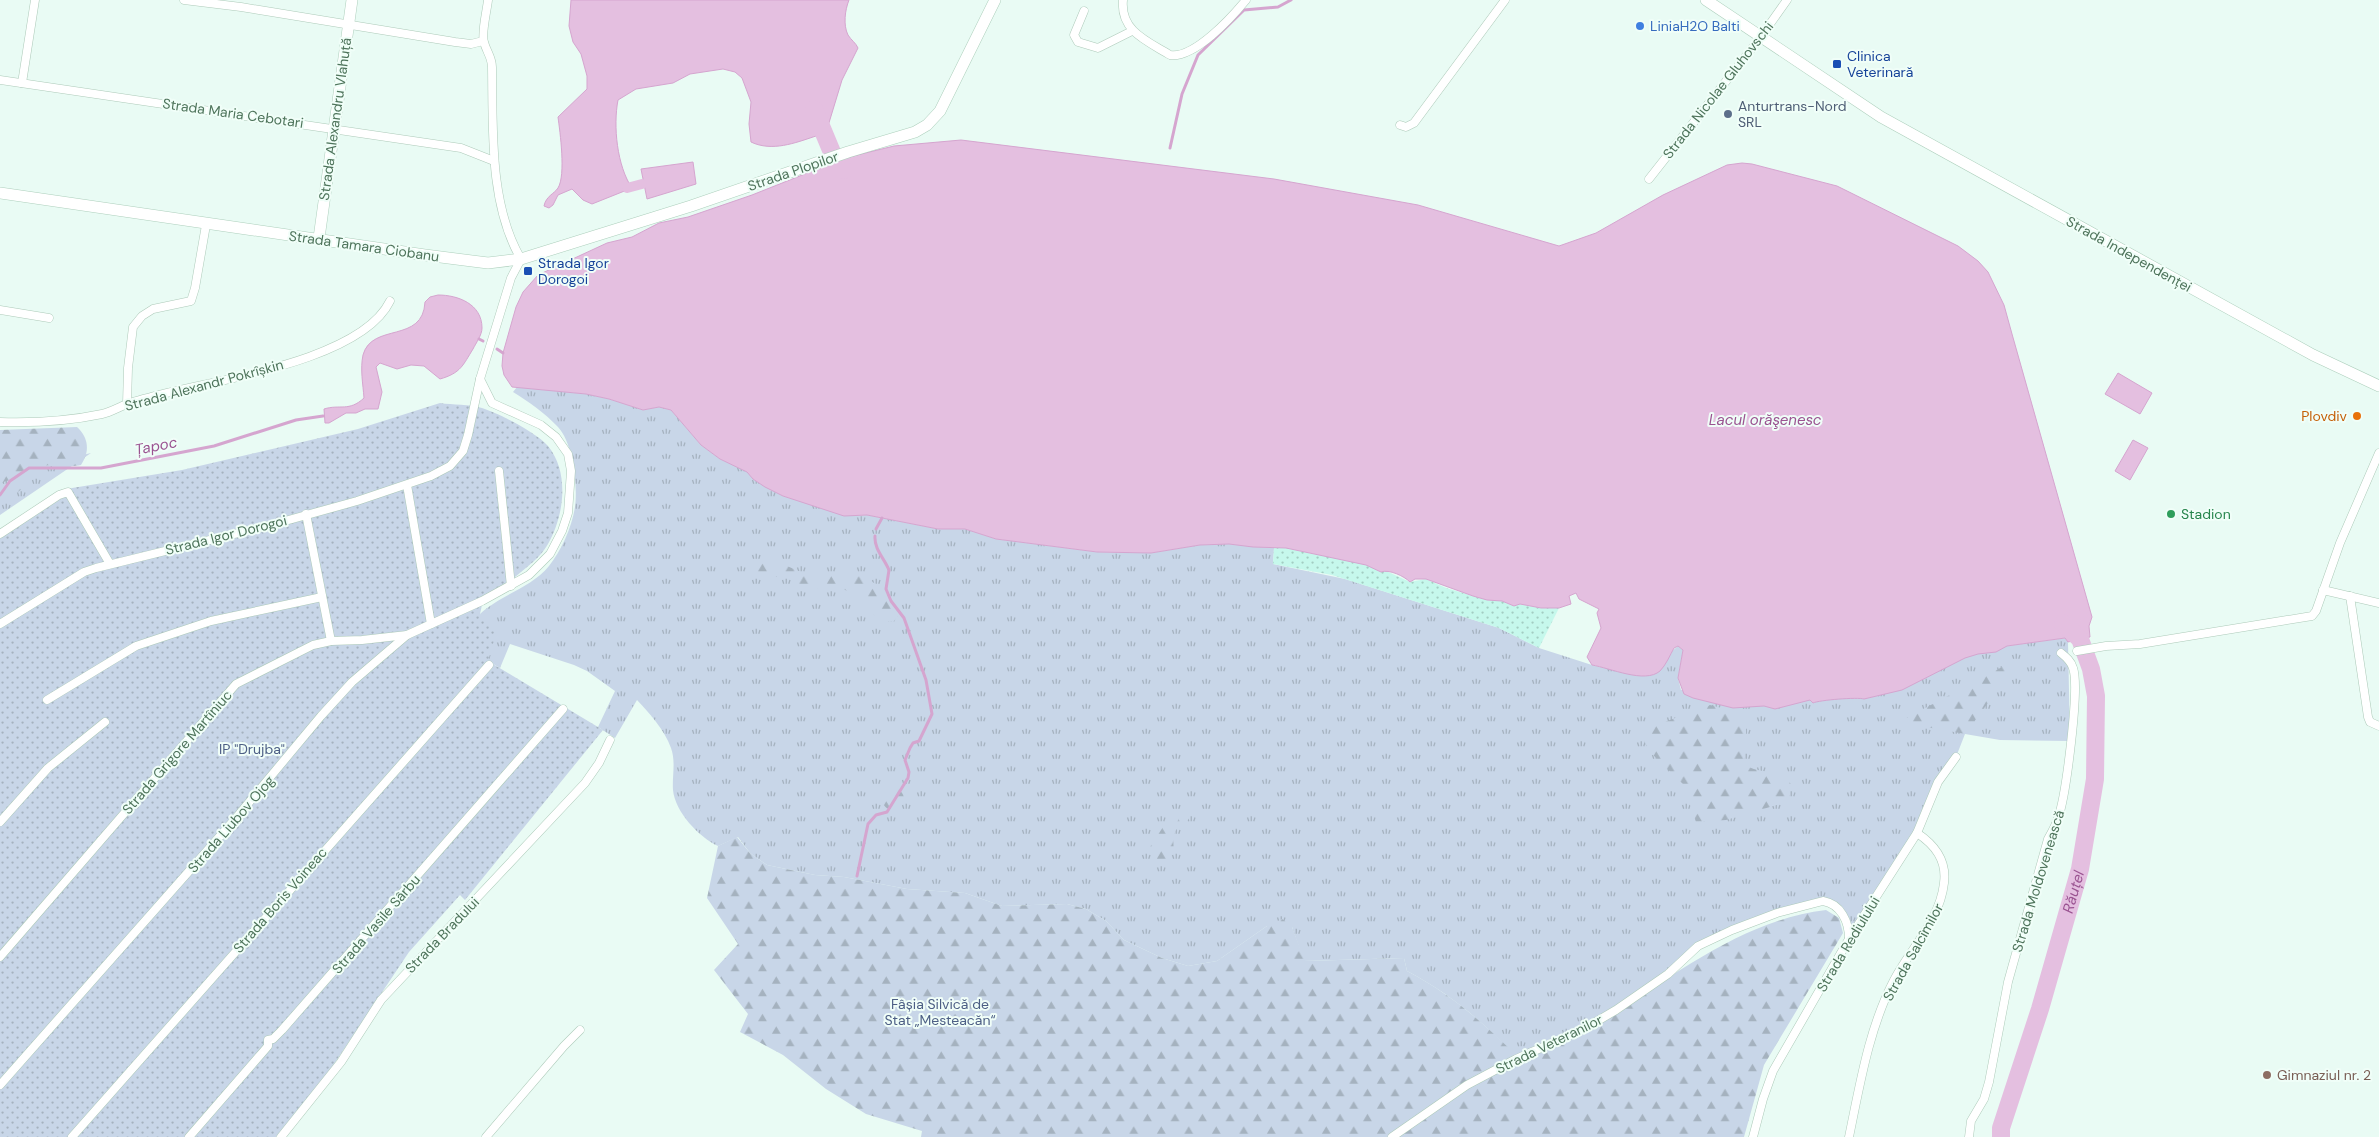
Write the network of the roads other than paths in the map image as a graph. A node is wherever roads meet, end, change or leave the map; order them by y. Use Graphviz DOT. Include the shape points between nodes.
graph roads {
  1 [pos="35,0"];
  2 [pos="184,0"];
  3 [pos="352,0"];
  4 [pos="488,0"];
  5 [pos="995,0"];
  6 [pos="1123,0"];
  7 [pos="1246,0"];
  8 [pos="1505,0"];
  9 [pos="1706,0"];
  10 [pos="1787,0"];
  11 [pos="242,4"];
  12 [pos="1084,11"];
  13 [pos="348,24"];
  14 [pos="1132,31"];
  15 [pos="1760,38"];
  16 [pos="483,41"];
  17 [pos="0,80"];
  18 [pos="22,83"];
  19 [pos="1400,125"];
  20 [pos="334,128"];
  21 [pos="494,161"];
  22 [pos="1649,179"];
  23 [pos="0,193"];
  24 [pos="206,225"];
  25 [pos="319,238"];
  26 [pos="521,259"];
  27 [pos="390,301"];
  28 [pos="0,310"];
  29 [pos="49,318"];
  30 [pos="480,379"];
  31 [pos="2379,386"];
  32 [pos="127,404"];
  33 [pos="0,422"];
  34 [pos="2379,453"];
  35 [pos="499,471"];
  36 [pos="407,485"];
  37 [pos="306,514"];
  38 [pos="0,534"];
  39 [pos="110,564"];
  40 [pos="510,586"];
  41 [pos="2323,590"];
  42 [pos="2350,596"];
  43 [pos="322,597"];
  44 [pos="2379,603"];
  45 [pos="0,624"];
  46 [pos="431,624"];
  47 [pos="406,635"];
  48 [pos="331,641"];
  49 [pos="2077,651"];
  50 [pos="2061,653"];
  51 [pos="489,665"];
  52 [pos="47,700"];
  53 [pos="563,709"];
  54 [pos="105,722"];
  55 [pos="2379,726"];
  56 [pos="610,740"];
  57 [pos="1956,757"];
  58 [pos="0,822"];
  59 [pos="1917,833"];
  60 [pos="1849,939"];
  61 [pos="0,957"];
  62 [pos="580,1030"];
  63 [pos="0,1086"];
  64 [pos="72,1137"];
  65 [pos="188,1137"];
  66 [pos="281,1137"];
  67 [pos="486,1137"];
  68 [pos="1392,1137"];
  69 [pos="1753,1137"];
  70 [pos="1850,1137"];
  71 [pos="1968,1137"];
  1 -- 18 [label="street"];
  2 -- 11 [label="street"];
  3 -- 13 [label="street, Strada Аlexandru Vlahuță"];
  4 -- 16 [label="street"];
  5 -- 26 [label="street, Strada Plopilor" via="940,111 931,122 915,132"];
  6 -- 14 [label="street" via="1124,16"];
  7 -- 14 [label="street" via="1216,32 1180,54 1170,54"];
  8 -- 19 [label="street" via="1414,123 1406,127"];
  9 -- 15 [label="street, Strada Independenței"];
  10 -- 15 [label="street, Strada Nicolae Gluhovschi"];
  11 -- 13 [label="street"];
  12 -- 14 [label="street" via="1074,35 1078,42 1098,48"];
  13 -- 16 [label="street" via="471,44"];
  13 -- 20 [label="street, Strada Аlexandru Vlahuță"];
  15 -- 22 [label="street, Strada Nicolae Gluhovschi"];
  15 -- 31 [label="street, Strada Independenței" via="1881,117 2313,355"];
  16 -- 21 [label="street" via="492,60"];
  17 -- 18 [label="street, Strada Maria Cebotari"];
  18 -- 20 [label="street, Strada Maria Cebotari"];
  20 -- 21 [label="street, Strada Maria Cebotari" via="461,148"];
  20 -- 25 [label="street, Strada Аlexandru Vlahuță"];
  21 -- 26 [label="street" via="510,241"];
  23 -- 24 [label="street, Strada Tamara Ciobanu"];
  24 -- 25 [label="street, Strada Tamara Ciobanu"];
  24 -- 32 [label="street" via="191,301 153,309 133,327"];
  25 -- 26 [label="street, Strada Tamara Ciobanu" via="488,262"];
  26 -- 30 [label="street, Strada Igor Dorogoi" via="511,278"];
  27 -- 32 [label="street, Strada Alexandr Pokrîșkin" via="369,327 331,348 279,366"];
  28 -- 29 [label="street"];
  30 -- 36 [label="street, Strada Igor Dorogoi" via="463,451 442,471"];
  30 -- 40 [label="street, Strada Liubov Ojog" via="492,403 541,425 556,437 568,454 571,471 568,512 557,543 536,570"];
  32 -- 33 [label="street, Strada Alexandr Pokrîșkin" via="80,417"];
  34 -- 41 [label="street"];
  35 -- 40 [label="street"];
  36 -- 37 [label="street, Strada Igor Dorogoi"];
  36 -- 46 [label="street"];
  37 -- 39 [label="street, Strada Igor Dorogoi"];
  37 -- 43 [label="street"];
  38 -- 39 [label="street" via="68,492"];
  39 -- 45 [label="street, Strada Igor Dorogoi" via="84,572"];
  40 -- 46 [label="street, Strada Liubov Ojog"];
  41 -- 42 [label="street"];
  41 -- 49 [label="street" via="2314,614 2302,619"];
  42 -- 44 [label="street"];
  42 -- 55 [label="street" via="2368,717 2370,722"];
  43 -- 48 [label="street"];
  43 -- 52 [label="street" via="211,621 136,646"];
  46 -- 47 [label="street, Strada Liubov Ojog"];
  47 -- 48 [label="street, Strada Grigore Martîniuc"];
  47 -- 63 [label="street, Strada Liubov Ojog" via="352,682 321,716 242,812"];
  48 -- 61 [label="street, Strada Grigore Martîniuc" via="313,645 236,684"];
  50 -- 71 [label="street, Strada Moldovenească" via="2070,660 2075,681 2063,799 2048,839 2010,973 1984,1099 1971,1120"];
  51 -- 64 [label="street, Strada Boris Voineac"];
  53 -- 65 [label="street, Strada Vasile Sârbu" via="282,1030 268,1040 268,1046"];
  54 -- 58 [label="street" via="48,768"];
  56 -- 66 [label="street, Strada Bradului" via="585,783 381,1000 341,1062"];
  57 -- 59 [label="street, Strada Rediulului" via="1938,782"];
  59 -- 60 [label="street, Strada Rediulului"];
  59 -- 70 [label="street, Strada Salcîmilor" via="1932,844 1945,868 1942,897 1886,998 1860,1080"];
  60 -- 68 [label="street, Strada Veteranilor" via="1848,926 1839,909 1823,901 1777,913 1732,930 1698,946 1654,984 1616,1010 1582,1030 1467,1085"];
  60 -- 69 [label="street, Strada Rediulului" via="1770,1077"];
  62 -- 67 [label="street"];
}
